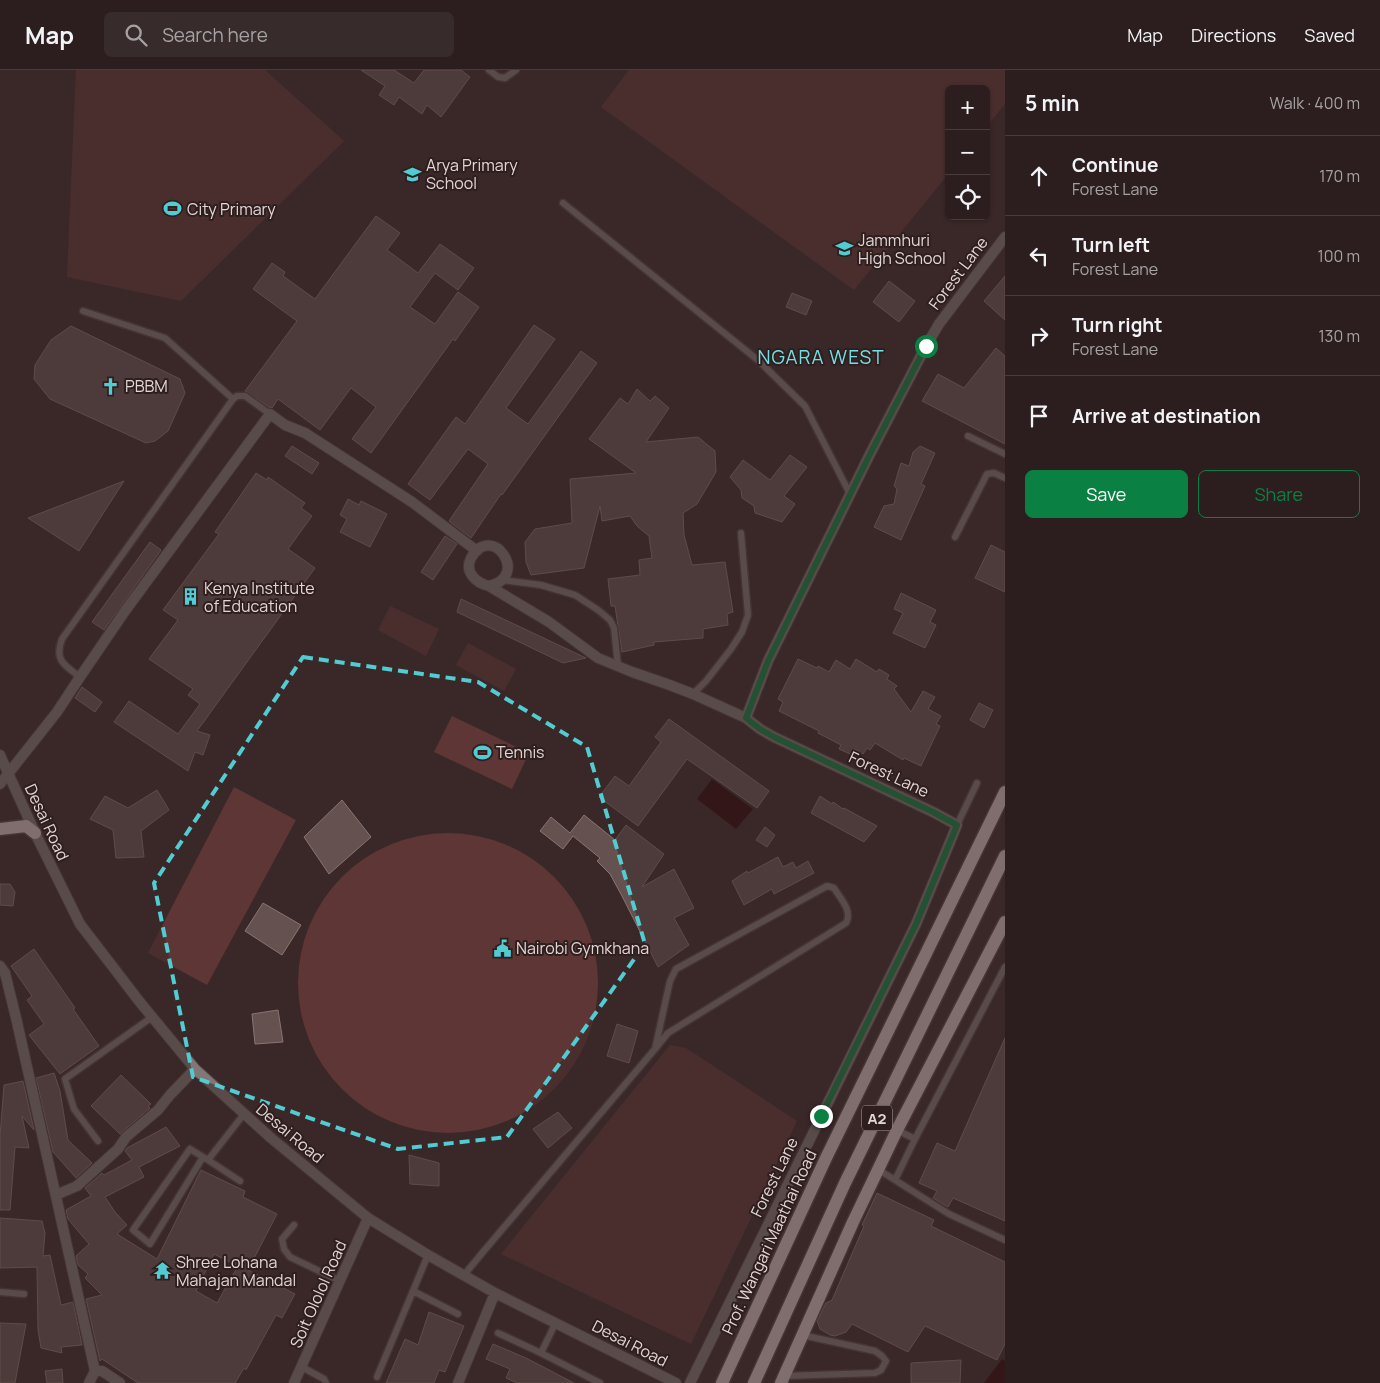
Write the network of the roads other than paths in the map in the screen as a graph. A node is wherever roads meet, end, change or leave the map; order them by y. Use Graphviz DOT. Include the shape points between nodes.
graph roads {
  1 [pos="489,70"];
  2 [pos="516,70"];
  3 [pos="562,203"];
  4 [pos="1005,237"];
  5 [pos="83,311"];
  6 [pos="234,399"];
  7 [pos="270,414"];
  8 [pos="968,436"];
  9 [pos="1005,454"];
  10 [pos="1005,478"];
  11 [pos="850,494"];
  12 [pos="741,534"];
  13 [pos="955,537"];
  14 [pos="477,551"];
  15 [pos="502,580"];
  16 [pos="489,586"];
  17 [pos="618,666"];
  18 [pos="80,677"];
  19 [pos="693,694"];
  20 [pos="746,718"];
  21 [pos="0,755"];
  22 [pos="8,774"];
  23 [pos="976,783"];
  24 [pos="0,784"];
  25 [pos="1005,792"];
  26 [pos="957,825"];
  27 [pos="0,829"];
  28 [pos="35,833"];
  29 [pos="1005,856"];
  30 [pos="1005,922"];
  31 [pos="1001,938"];
  32 [pos="0,966"];
  33 [pos="1005,967"];
  34 [pos="152,1017"];
  35 [pos="655,1049"];
  36 [pos="195,1069"];
  37 [pos="244,1114"];
  38 [pos="897,1130"];
  39 [pos="915,1139"];
  40 [pos="98,1141"];
  41 [pos="206,1158"];
  42 [pos="879,1170"];
  43 [pos="240,1180"];
  44 [pos="895,1180"];
  45 [pos="56,1195"];
  46 [pos="368,1218"];
  47 [pos="294,1225"];
  48 [pos="1005,1240"];
  49 [pos="428,1255"];
  50 [pos="464,1275"];
  51 [pos="340,1281"];
  52 [pos="413,1291"];
  53 [pos="0,1292"];
  54 [pos="495,1293"];
  55 [pos="24,1294"];
  56 [pos="458,1314"];
  57 [pos="556,1322"];
  58 [pos="498,1333"];
  59 [pos="802,1335"];
  60 [pos="541,1352"];
  61 [pos="302,1367"];
  62 [pos="95,1371"];
  63 [pos="377,1378"];
  64 [pos="782,1380"];
  65 [pos="89,1383"];
  66 [pos="120,1383"];
  67 [pos="294,1383"];
  68 [pos="326,1383"];
  69 [pos="458,1383"];
  70 [pos="600,1383"];
  71 [pos="676,1383"];
  72 [pos="690,1383"];
  73 [pos="722,1383"];
  74 [pos="754,1383"];
  1 -- 2 [label="lane" via="505,78"];
  3 -- 11 [label="lane" via="759,361 805,406"];
  4 -- 11 [label="street, Forest Lane" via="939,324"];
  5 -- 6 [label="lane" via="165,338"];
  6 -- 7 [label="lane" via="245,396"];
  6 -- 18 [label="lane" via="62,639 58,649 61,660"];
  7 -- 14 [label="street" via="412,502"];
  7 -- 18 [label="street"];
  8 -- 9 [label="lane"];
  10 -- 13 [label="lane" via="994,472 986,474"];
  11 -- 20 [label="street, Forest Lane" via="768,661"];
  12 -- 19 [label="lane" via="748,615 731,649"];
  14 -- 15 [label="street" via="491,546 504,553 508,566"];
  14 -- 16 [label="street" via="469,564 469,571 477,581"];
  15 -- 16 [label="street"];
  15 -- 17 [label="lane" via="541,585 575,595 598,610 614,628"];
  16 -- 17 [label="street" via="549,622 598,658"];
  17 -- 19 [label="street"];
  18 -- 22 [label="street"];
  19 -- 20 [label="street"];
  20 -- 26 [label="street, Forest Lane" via="774,737"];
  21 -- 22 [label="street, Desai Road"];
  22 -- 24 [label="street, Desai Road"];
  22 -- 28 [label="street, Desai Road"];
  23 -- 26 [label="lane"];
  25 -- 73 [label="main road, Prof. Wangari Maathai Road / A2" via="826,1158"];
  26 -- 72 [label="street, Forest Lane" via="916,924"];
  27 -- 28 [label="main road" via="26,826"];
  28 -- 34 [label="street, Desai Road" via="80,924"];
  29 -- 74 [label="main road, A2" via="845,1183"];
  30 -- 31 [label="main road"];
  31 -- 38 [label="main road"];
  32 -- 45 [label="street" via="5,973"];
  33 -- 39 [label="lane"];
  34 -- 36 [label="street, Desai Road"];
  34 -- 40 [label="lane" via="65,1079 74,1109"];
  35 -- 35 [label="lane" via="670,981 676,969 827,886 834,888 849,912 846,923 674,1028"];
  35 -- 50 [label="lane"];
  36 -- 37 [label="street, Desai Road"];
  36 -- 45 [label="street" via="104,1162 77,1186"];
  37 -- 41 [label="lane"];
  37 -- 46 [label="street, Desai Road"];
  38 -- 39 [label="lane"];
  38 -- 42 [label="main road"];
  39 -- 44 [label="lane"];
  41 -- 41 [label="lane" via="190,1149 133,1230 150,1244"];
  41 -- 43 [label="lane"];
  42 -- 44 [label="lane"];
  42 -- 59 [label="main road"];
  44 -- 48 [label="lane" via="949,1214"];
  45 -- 62 [label="street"];
  46 -- 49 [label="street, Desai Road"];
  46 -- 51 [label="street, Soit Ololol Road"];
  47 -- 51 [label="lane" via="282,1239 290,1257"];
  49 -- 50 [label="street, Desai Road"];
  49 -- 52 [label="lane"];
  50 -- 54 [label="street, Desai Road"];
  51 -- 61 [label="street, Soit Ololol Road"];
  52 -- 56 [label="lane"];
  52 -- 63 [label="lane"];
  53 -- 55 [label="lane"];
  54 -- 57 [label="street, Desai Road"];
  54 -- 69 [label="street"];
  57 -- 60 [label="lane"];
  57 -- 71 [label="street, Desai Road"];
  58 -- 60 [label="lane"];
  59 -- 64 [label="main road"];
  59 -- 64 [label="lane" via="875,1351 886,1361 882,1370 875,1373"];
  60 -- 70 [label="lane"];
  61 -- 67 [label="street, Soit Ololol Road"];
  61 -- 68 [label="lane"];
  62 -- 65 [label="street"];
  62 -- 66 [label="street" via="102,1371"];
}
